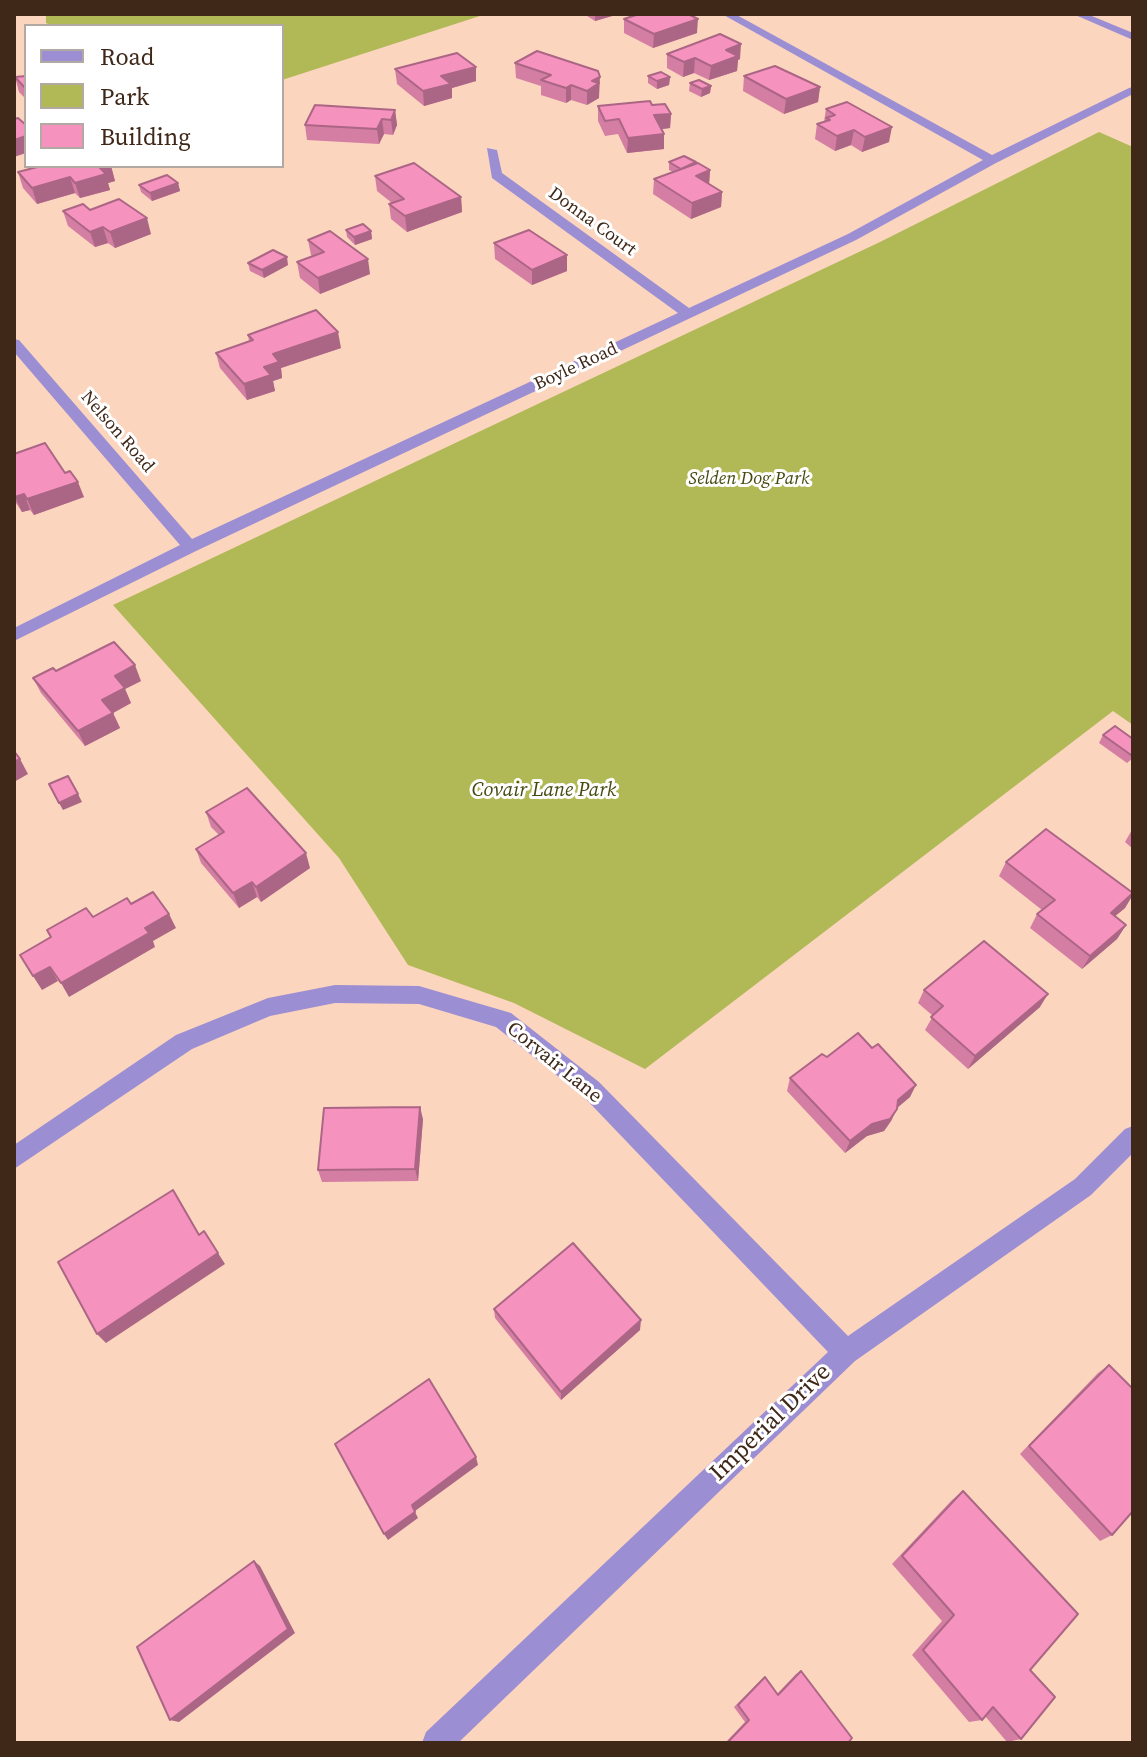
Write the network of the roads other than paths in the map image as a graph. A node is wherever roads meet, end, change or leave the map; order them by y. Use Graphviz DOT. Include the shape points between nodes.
graph roads {
  1 [pos="727,14"];
  2 [pos="1078,14"];
  3 [pos="1133,37"];
  4 [pos="1133,90"];
  5 [pos="491,150"];
  6 [pos="992,160"];
  7 [pos="688,314"];
  8 [pos="14,343"];
  9 [pos="190,547"];
  10 [pos="14,635"];
  11 [pos="1133,1137"];
  12 [pos="14,1158"];
  13 [pos="846,1352"];
  14 [pos="437,1743"];
  1 -- 6 [label="street"];
  2 -- 3 [label="street"];
  4 -- 6 [label="street, Boyle Road"];
  5 -- 7 [label="street, Donna Court" via="496,175"];
  6 -- 7 [label="street, Boyle Road" via="852,237"];
  7 -- 9 [label="street, Boyle Road"];
  8 -- 9 [label="street, Nelson Road"];
  9 -- 10 [label="street, Boyle Road"];
  11 -- 13 [label="street, Imperial Drive" via="1083,1187"];
  12 -- 13 [label="street, Corvair Lane" via="184,1042 268,1007 335,994 419,995 503,1020 591,1089"];
  13 -- 14 [label="street, Imperial Drive"];
}
